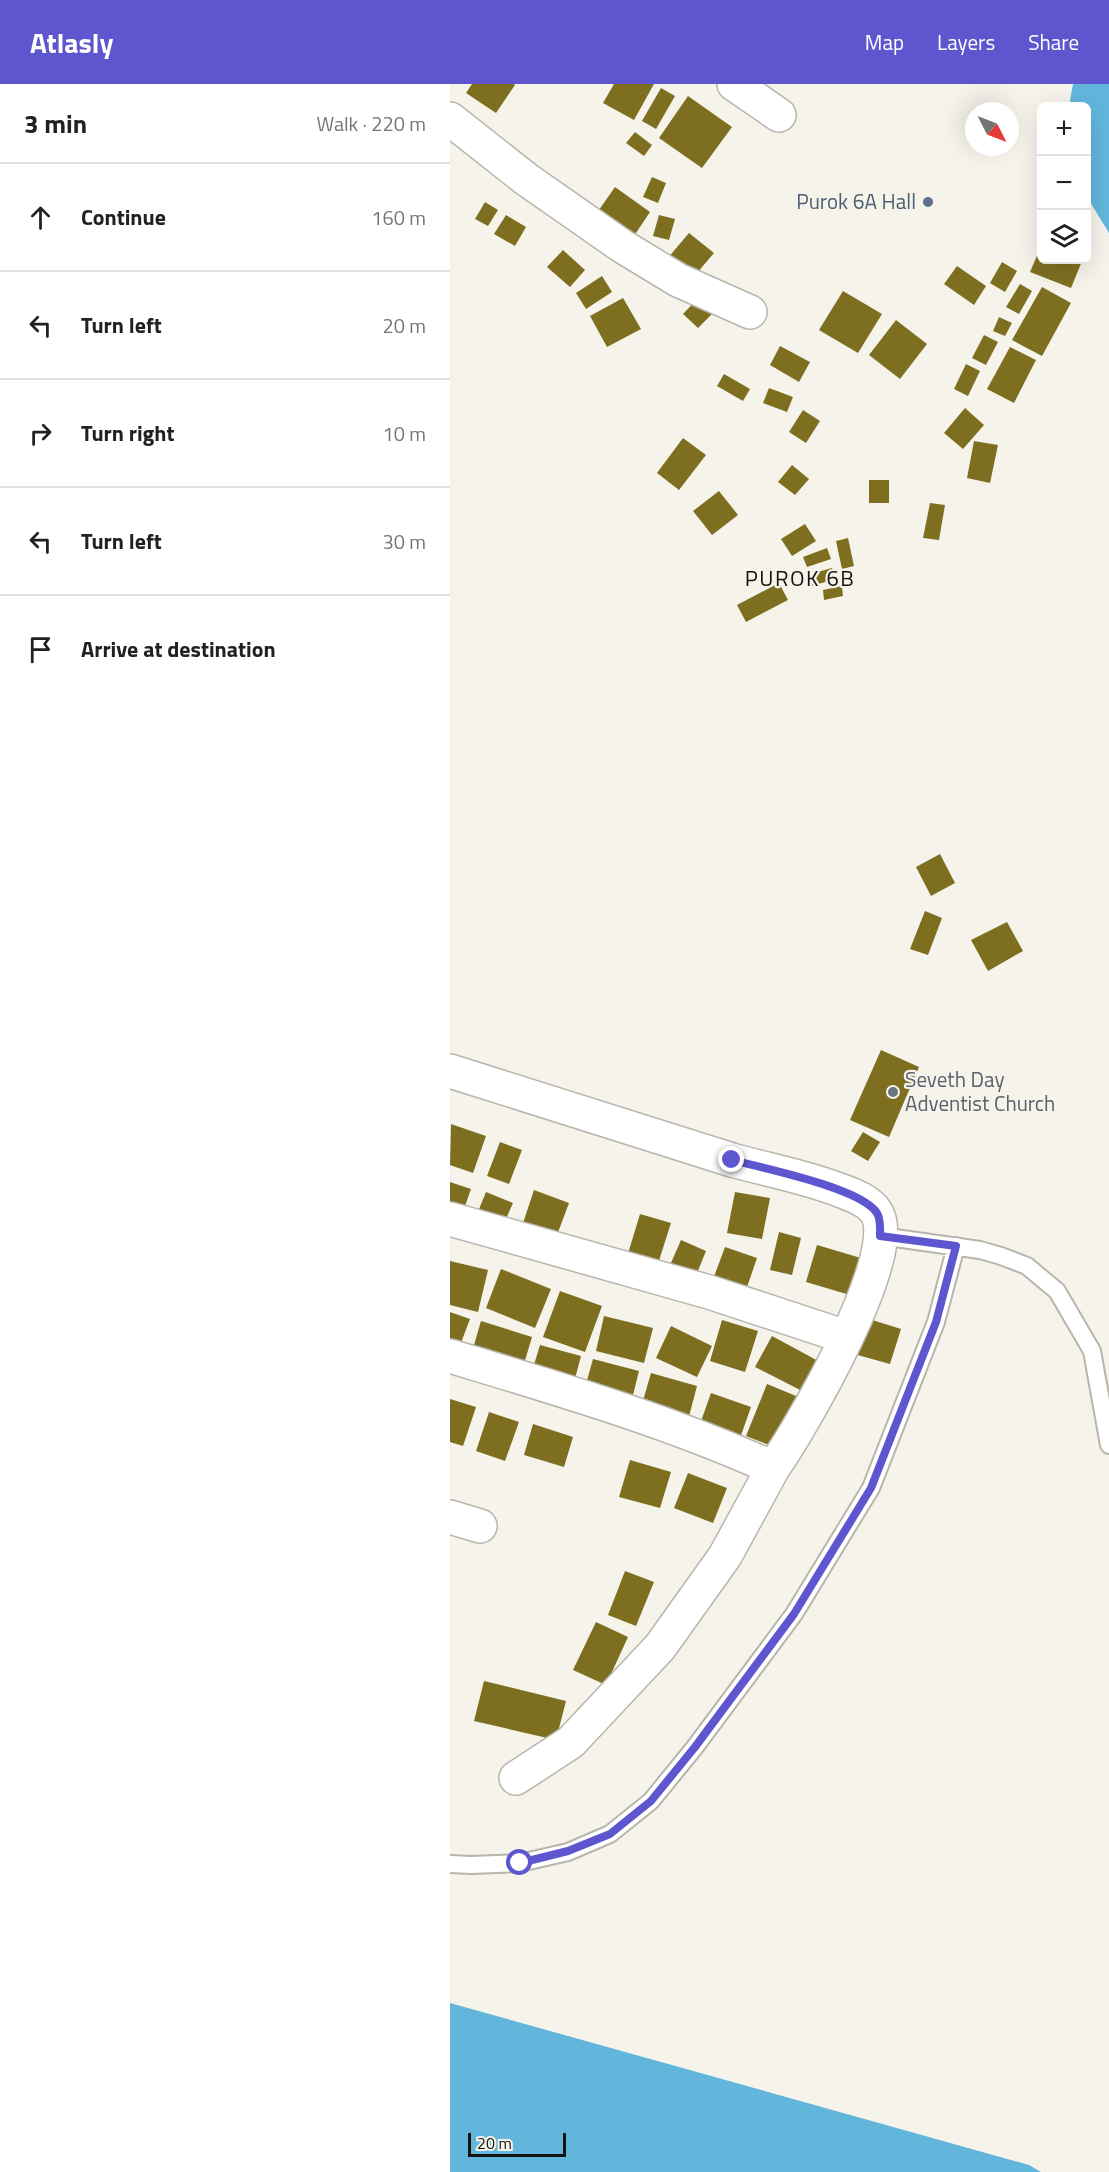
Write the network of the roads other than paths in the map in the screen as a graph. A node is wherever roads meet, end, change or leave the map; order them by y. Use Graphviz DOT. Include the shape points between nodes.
graph roads {
  1 [pos="734,84"];
  2 [pos="779,115"];
  3 [pos="450,119"];
  4 [pos="750,312"];
  5 [pos="450,1071"];
  6 [pos="450,1219"];
  7 [pos="880,1236"];
  8 [pos="956,1246"];
  9 [pos="846,1337"];
  10 [pos="450,1356"];
  11 [pos="1109,1445"];
  12 [pos="774,1468"];
  13 [pos="516,1778"];
  14 [pos="450,1864"];
  1 -- 2 [label="street"];
  3 -- 4 [label="street" via="526,179 622,246 678,279"];
  5 -- 7 [label="street" via="732,1160 841,1190 876,1212"];
  6 -- 9 [label="street" via="710,1292"];
  7 -- 8 [label="lane"];
  7 -- 9 [label="street" via="873,1273"];
  8 -- 11 [label="lane" via="1027,1266 1057,1291 1092,1351"];
  8 -- 14 [label="lane" via="936,1322 871,1488 794,1614 688,1756 651,1801 610,1834 568,1851 520,1863"];
  9 -- 12 [label="street" via="805,1419"];
  10 -- 12 [label="street" via="615,1407"];
  12 -- 13 [label="street" via="725,1556 660,1647 571,1742"];
}
